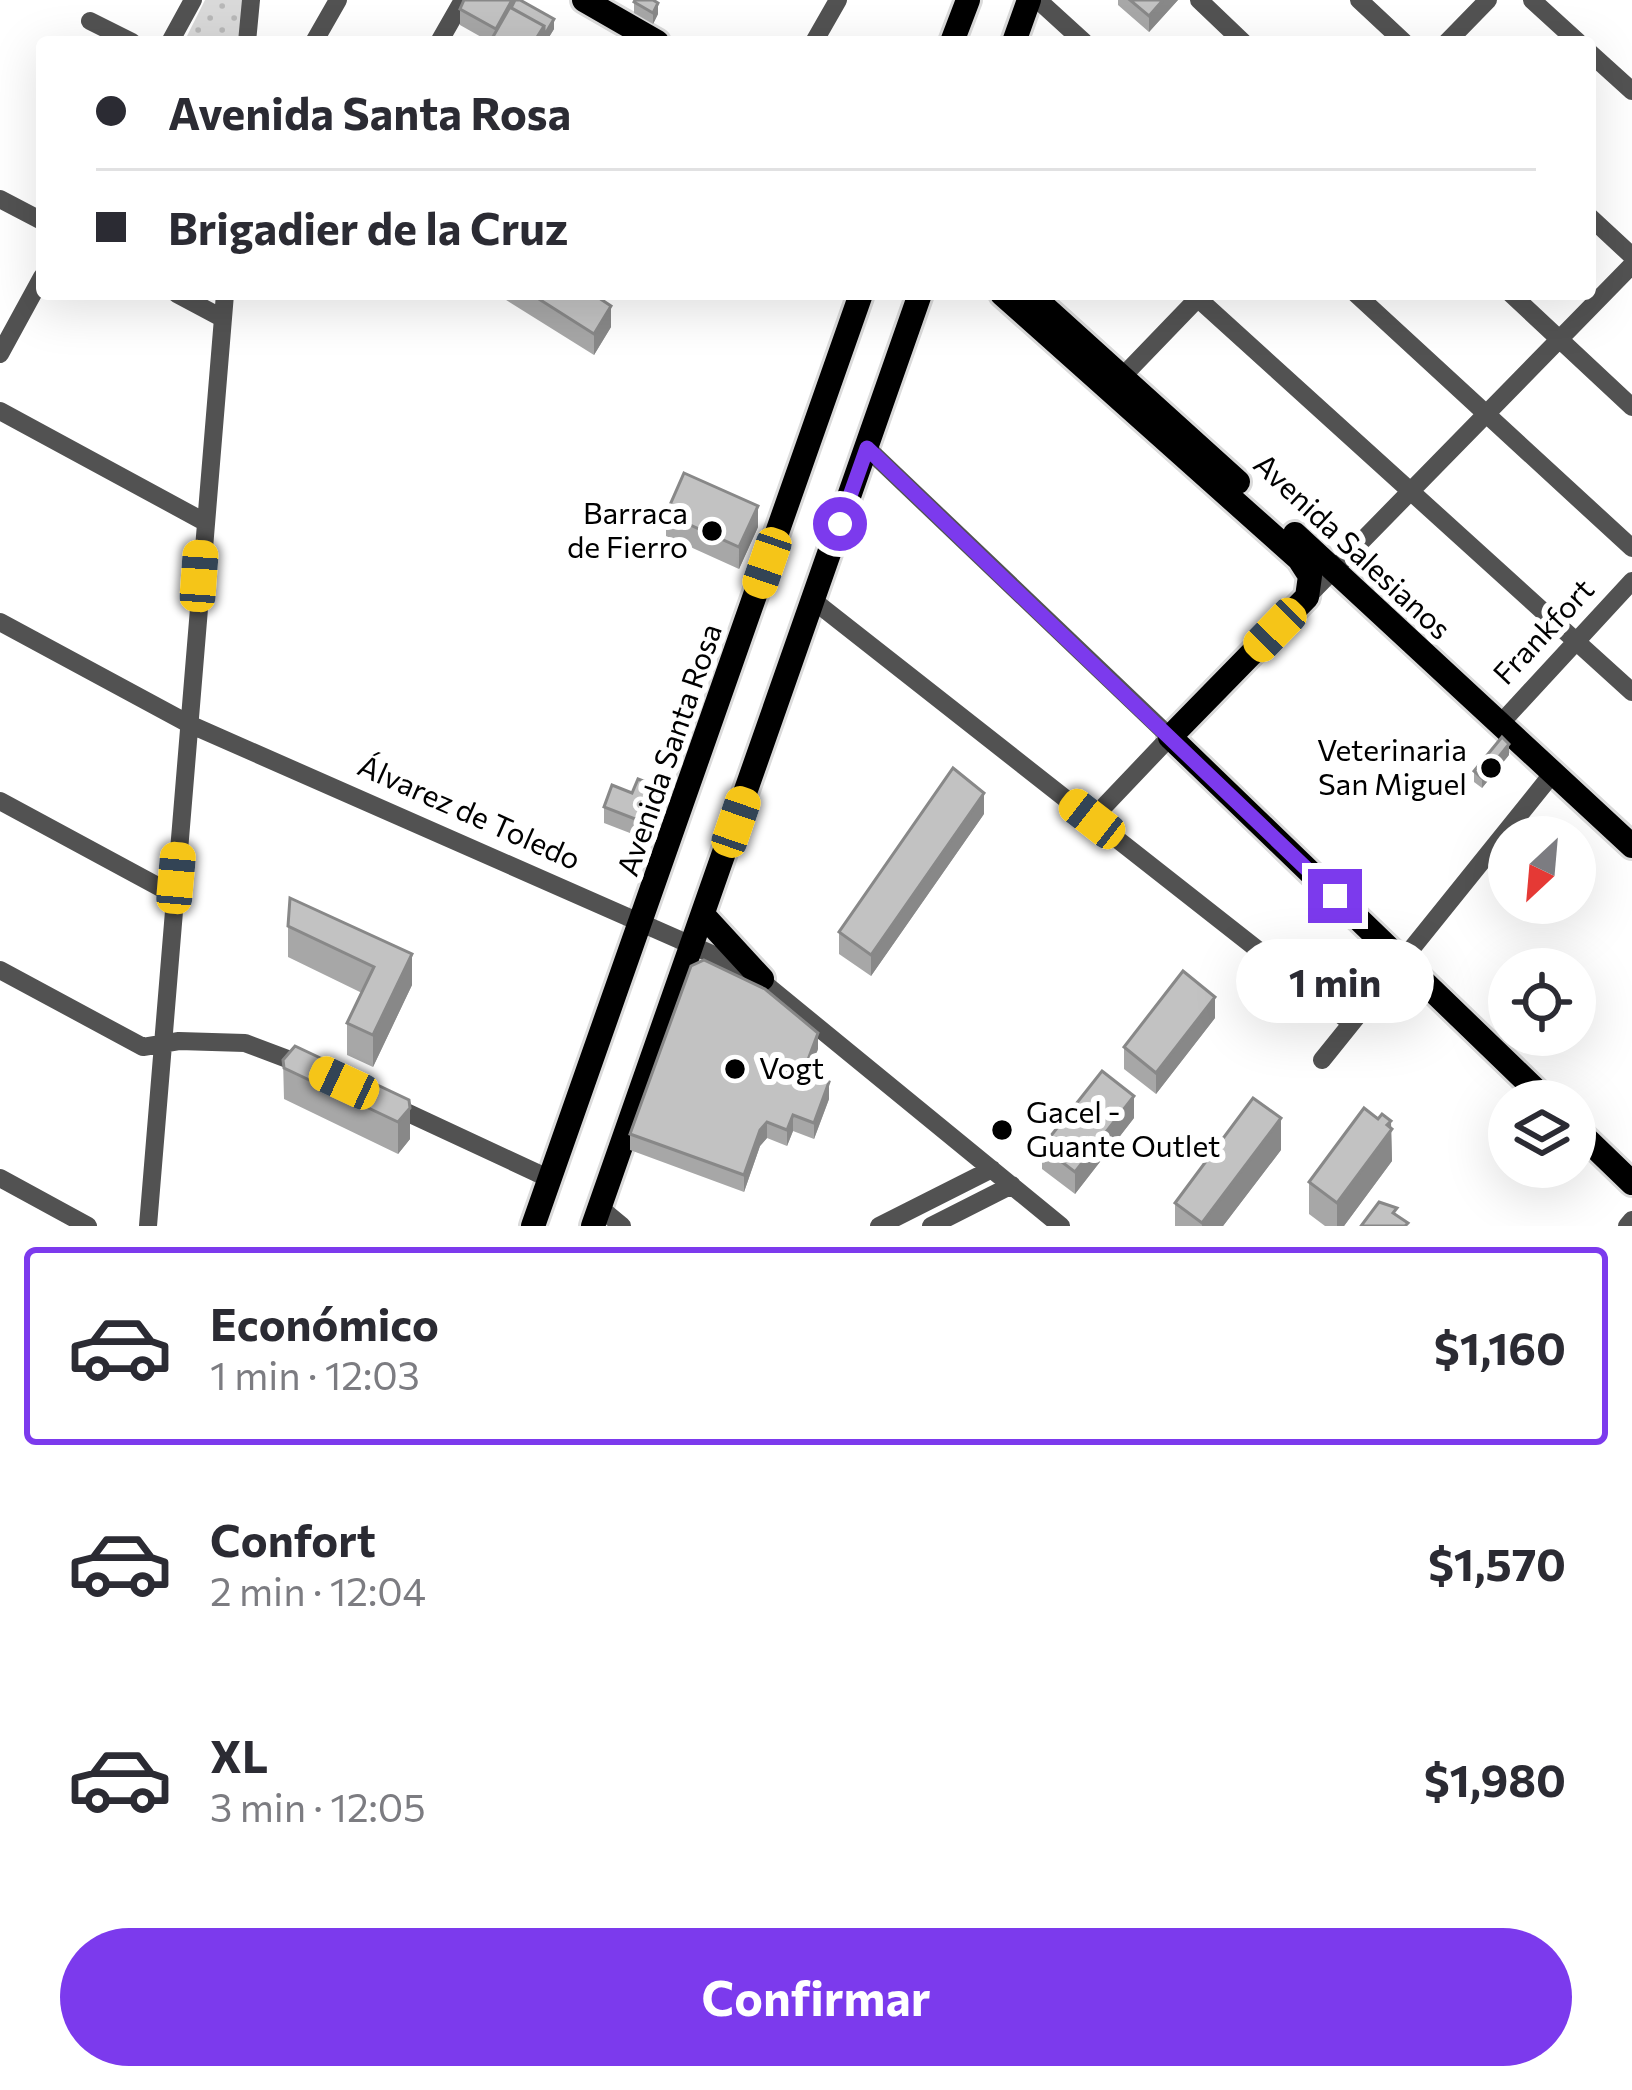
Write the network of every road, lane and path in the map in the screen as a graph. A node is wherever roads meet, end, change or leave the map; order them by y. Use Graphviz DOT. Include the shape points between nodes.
graph roads {
  1 [pos="193,0"];
  2 [pos="251,0"];
  3 [pos="338,0"];
  4 [pos="463,0"];
  5 [pos="584,0"];
  6 [pos="838,0"];
  7 [pos="968,0"];
  8 [pos="1034,0"];
  9 [pos="1199,0"];
  10 [pos="1359,0"];
  11 [pos="1488,0"];
  12 [pos="1532,0"];
  13 [pos="623,9"];
  14 [pos="90,21"];
  15 [pos="119,36"];
  16 [pos="173,36"];
  17 [pos="248,36"];
  18 [pos="317,36"];
  19 [pos="442,36"];
  20 [pos="651,36"];
  21 [pos="817,36"];
  22 [pos="954,36"];
  23 [pos="1017,36"];
  24 [pos="1077,36"];
  25 [pos="1238,36"];
  26 [pos="1398,36"];
  27 [pos="1454,36"];
  28 [pos="1571,36"];
  29 [pos="1596,58"];
  30 [pos="1632,91"];
  31 [pos="0,199"];
  32 [pos="36,218"];
  33 [pos="1596,223"];
  34 [pos="1632,261"];
  35 [pos="36,288"];
  36 [pos="1596,299"];
  37 [pos="188,300"];
  38 [pos="224,300"];
  39 [pos="859,300"];
  40 [pos="918,300"];
  41 [pos="1009,300"];
  42 [pos="1037,300"];
  43 [pos="1194,300"];
  44 [pos="1202,300"];
  45 [pos="1362,300"];
  46 [pos="1517,300"];
  47 [pos="1596,300"];
  48 [pos="222,318"];
  49 [pos="1559,339"];
  50 [pos="0,354"];
  51 [pos="1122,377"];
  52 [pos="1632,407"];
  53 [pos="0,411"];
  54 [pos="1486,415"];
  55 [pos="867,448"];
  56 [pos="1411,491"];
  57 [pos="203,521"];
  58 [pos="1632,548"];
  59 [pos="1334,570"];
  60 [pos="1632,581"];
  61 [pos="1307,597"];
  62 [pos="814,601"];
  63 [pos="0,622"];
  64 [pos="1576,641"];
  65 [pos="1632,692"];
  66 [pos="189,724"];
  67 [pos="1500,724"];
  68 [pos="1170,737"];
  69 [pos="1553,773"];
  70 [pos="0,801"];
  71 [pos="1092,819"];
  72 [pos="1632,846"];
  73 [pos="174,896"];
  74 [pos="703,914"];
  75 [pos="641,921"];
  76 [pos="693,945"];
  77 [pos="1401,960"];
  78 [pos="0,970"];
  79 [pos="762,979"];
  80 [pos="1351,1023"];
  81 [pos="162,1045"];
  82 [pos="1322,1060"];
  83 [pos="329,1077"];
  84 [pos="1525,1080"];
  85 [pos="370,1096"];
  86 [pos="1596,1148"];
  87 [pos="992,1169"];
  88 [pos="0,1178"];
  89 [pos="550,1179"];
  90 [pos="1632,1183"];
  91 [pos="1012,1185"];
  92 [pos="596,1217"];
  93 [pos="88,1226"];
  94 [pos="148,1226"];
  95 [pos="533,1226"];
  96 [pos="622,1226"];
  97 [pos="879,1226"];
  98 [pos="931,1226"];
  99 [pos="1061,1226"];
  1 -- 16 [label="street"];
  2 -- 17 [label="street"];
  3 -- 18 [label="street"];
  4 -- 19 [label="street"];
  5 -- 13 [label="main road"];
  6 -- 21 [label="street"];
  7 -- 22 [label="main road"];
  8 -- 23 [label="main road"];
  8 -- 24 [label="street"];
  9 -- 25 [label="street"];
  10 -- 26 [label="street"];
  11 -- 27 [label="street"];
  12 -- 28 [label="street"];
  13 -- 20 [label="main road"];
  14 -- 15 [label="street"];
  29 -- 30 [label="street"];
  31 -- 32 [label="street"];
  33 -- 34 [label="street"];
  34 -- 36 [label="street"];
  35 -- 50 [label="street"];
  37 -- 48 [label="street"];
  38 -- 48 [label="street"];
  39 -- 75 [label="main road, Avenida Santa Rosa"];
  40 -- 55 [label="main road"];
  41 -- 61 [label="main road, Avenida Salesianos" via="1303,564"];
  42 -- 51 [label="main road, Avenida Salesianos"];
  43 -- 51 [label="street"];
  44 -- 56 [label="street"];
  45 -- 54 [label="street"];
  46 -- 49 [label="street"];
  47 -- 49 [label="street"];
  48 -- 57 [label="street"];
  49 -- 52 [label="street"];
  49 -- 54 [label="street"];
  51 -- 59 [label="main road, Avenida Salesianos"];
  53 -- 57 [label="street"];
  54 -- 56 [label="street"];
  54 -- 58 [label="street"];
  55 -- 62 [label="main road"];
  55 -- 68 [label="street"];
  56 -- 59 [label="street"];
  56 -- 64 [label="street"];
  57 -- 66 [label="street"];
  59 -- 61 [label="street"];
  59 -- 67 [label="main road, Avenida Salesianos"];
  60 -- 64 [label="street, Frankfort"];
  61 -- 68 [label="main road"];
  62 -- 71 [label="street"];
  62 -- 74 [label="main road"];
  63 -- 66 [label="street, Álvarez de Toledo"];
  64 -- 65 [label="street"];
  64 -- 67 [label="street, Frankfort"];
  66 -- 73 [label="street"];
  66 -- 75 [label="street, Álvarez de Toledo"];
  67 -- 69 [label="main road, Avenida Salesianos"];
  68 -- 71 [label="street"];
  68 -- 77 [label="main road"];
  69 -- 72 [label="main road, Avenida Salesianos"];
  69 -- 77 [label="street"];
  70 -- 73 [label="street"];
  71 -- 80 [label="street"];
  73 -- 81 [label="street"];
  74 -- 76 [label="main road"];
  74 -- 79 [label="main road"];
  75 -- 76 [label="street, Álvarez de Toledo"];
  75 -- 89 [label="main road, Avenida Santa Rosa"];
  76 -- 79 [label="street, Álvarez de Toledo"];
  76 -- 92 [label="main road"];
  77 -- 80 [label="street"];
  77 -- 84 [label="main road"];
  78 -- 81 [label="street" via="143,1048"];
  79 -- 87 [label="street, Álvarez de Toledo"];
  80 -- 82 [label="street"];
  81 -- 83 [label="street" via="257,1044"];
  81 -- 94 [label="street"];
  85 -- 89 [label="street"];
  86 -- 90 [label="main road"];
  87 -- 91 [label="street, Álvarez de Toledo"];
  87 -- 97 [label="street"];
  88 -- 93 [label="street"];
  89 -- 95 [label="main road, Avenida Santa Rosa"];
  91 -- 98 [label="street"];
  91 -- 99 [label="street, Álvarez de Toledo"];
  92 -- 96 [label="street"];
}
